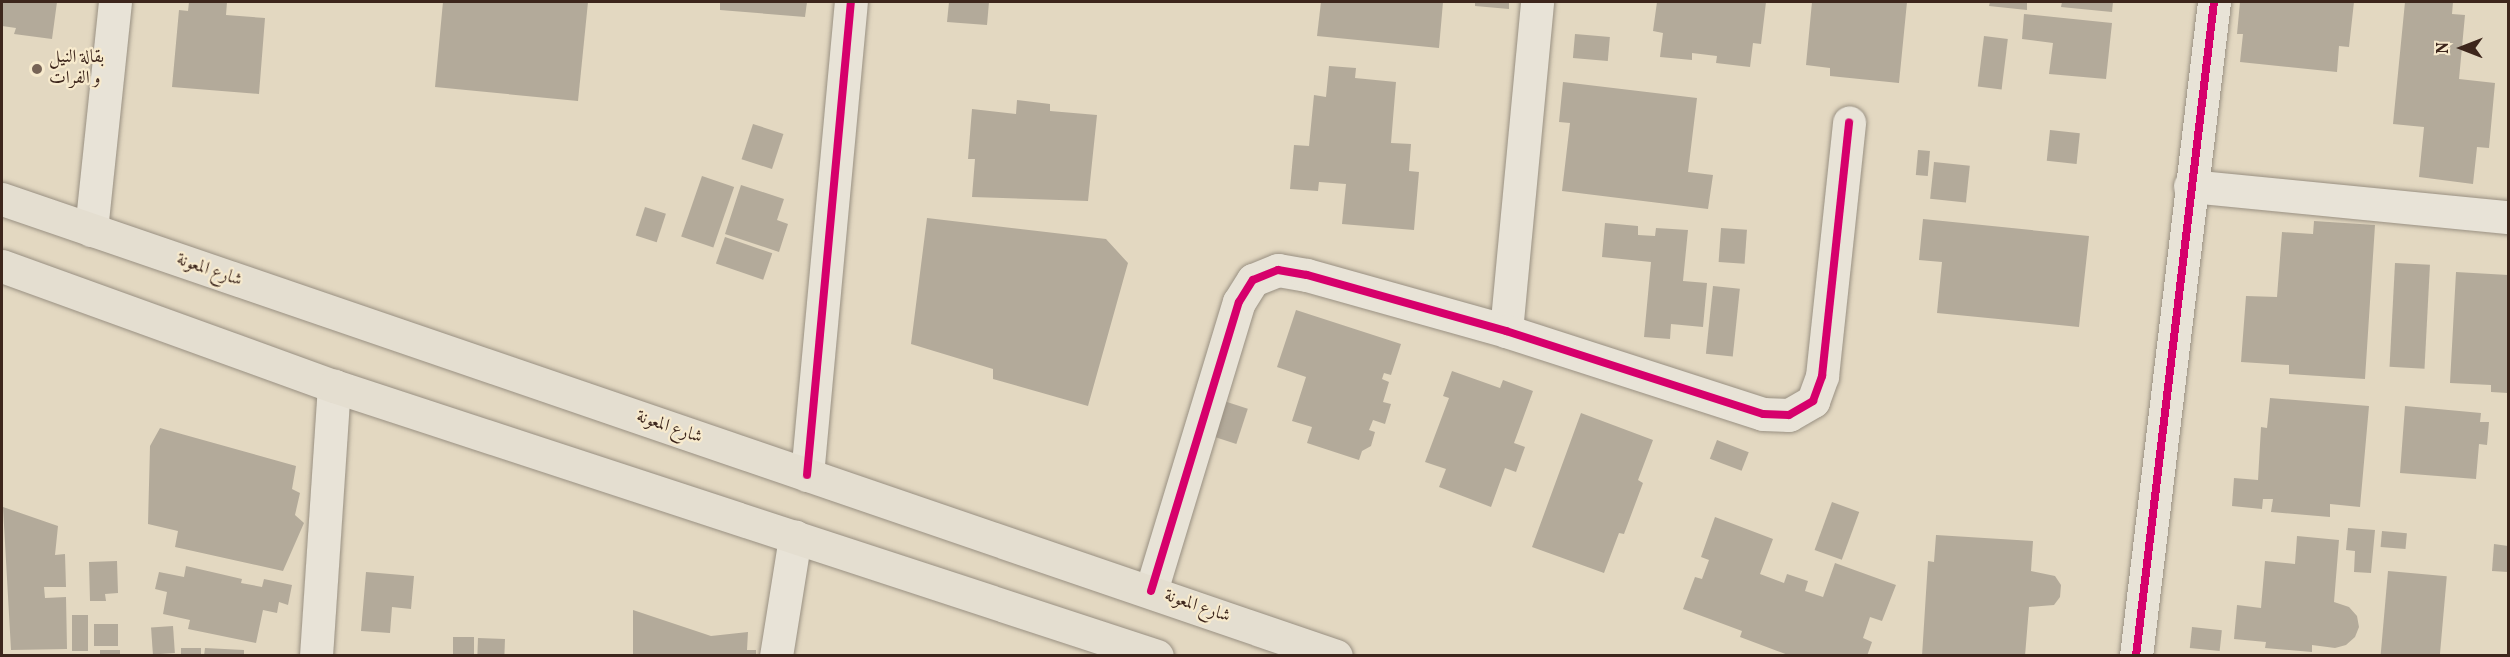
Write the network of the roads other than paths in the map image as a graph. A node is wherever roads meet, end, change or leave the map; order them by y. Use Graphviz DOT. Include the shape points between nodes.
graph roads {
  1 [pos="115,2"];
  2 [pos="851,2"];
  3 [pos="1537,2"];
  4 [pos="2214,2"];
  5 [pos="1849,122"];
  6 [pos="2190,186"];
  7 [pos="2,199"];
  8 [pos="2508,217"];
  9 [pos="91,231"];
  10 [pos="2,266"];
  11 [pos="1506,331"];
  12 [pos="334,386"];
  13 [pos="807,475"];
  14 [pos="795,537"];
  15 [pos="1151,591"];
  16 [pos="316,656"];
  17 [pos="776,656"];
  18 [pos="1157,656"];
  19 [pos="1336,656"];
  20 [pos="2136,656"];
  1 -- 9 [label="street"];
  2 -- 13 [label="street"];
  3 -- 11 [label="street"];
  4 -- 6 [label="street"];
  5 -- 11 [label="street" via="1822,376 1813,401 1789,415 1763,414"];
  6 -- 8 [label="street"];
  6 -- 20 [label="street"];
  7 -- 9 [label="highway, شارع المعونة"];
  9 -- 13 [label="highway, شارع المعونة"];
  10 -- 12 [label="highway"];
  11 -- 15 [label="street" via="1307,275 1278,270 1253,280 1239,302"];
  12 -- 14 [label="highway"];
  12 -- 16 [label="street"];
  13 -- 15 [label="highway, شارع المعونة"];
  14 -- 17 [label="street"];
  14 -- 18 [label="highway"];
  15 -- 19 [label="highway, شارع المعونة"];
}
